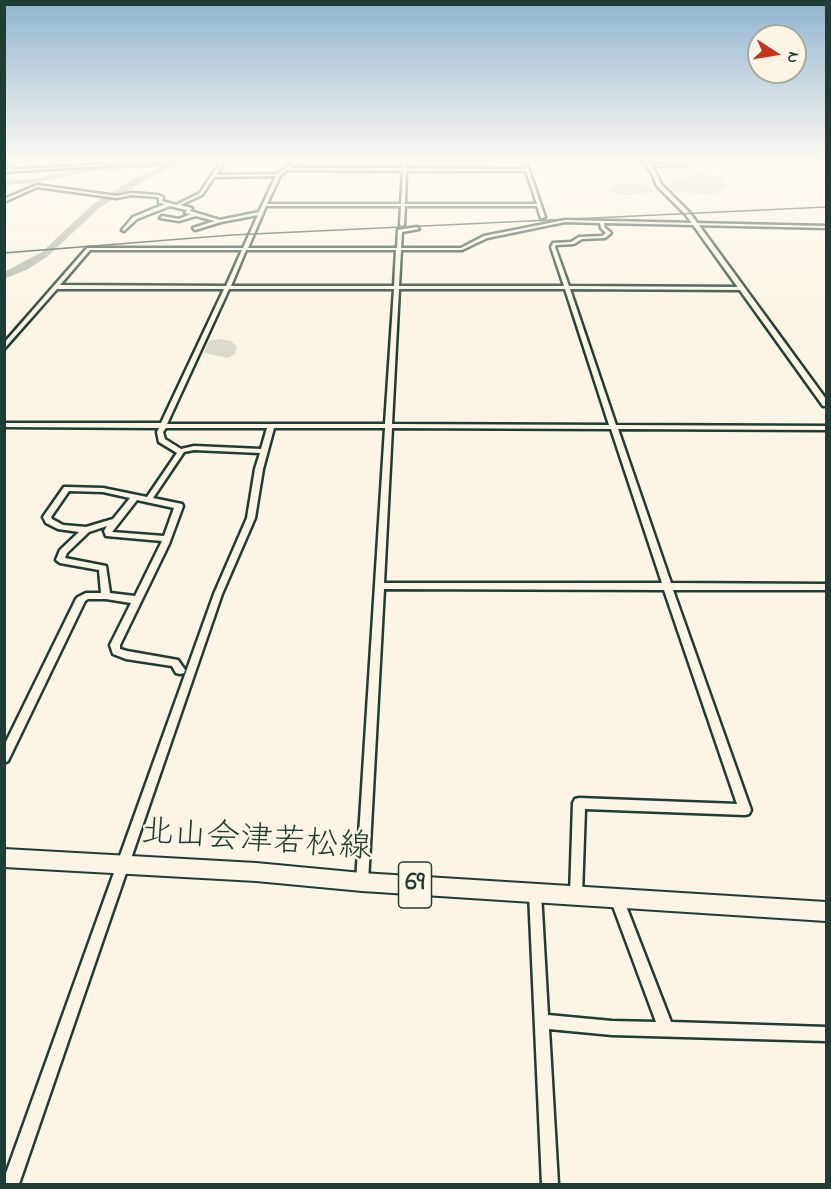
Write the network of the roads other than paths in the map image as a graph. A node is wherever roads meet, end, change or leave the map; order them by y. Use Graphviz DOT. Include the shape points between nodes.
graph roads {
  1 [pos="139,216"];
  2 [pos="190,216"];
  3 [pos="205,216"];
  4 [pos="243,216"];
  5 [pos="258,216"];
  6 [pos="402,216"];
  7 [pos="688,216"];
  8 [pos="162,217"];
  9 [pos="220,221"];
  10 [pos="602,222"];
  11 [pos="402,225"];
  12 [pos="696,225"];
  13 [pos="826,227"];
  14 [pos="417,228"];
  15 [pos="195,229"];
  16 [pos="124,230"];
  17 [pos="244,249"];
  18 [pos="400,249"];
  19 [pos="56,287"];
  20 [pos="226,287"];
  21 [pos="398,288"];
  22 [pos="568,288"];
  23 [pos="740,288"];
  24 [pos="4,347"];
  25 [pos="826,404"];
  26 [pos="4,425"];
  27 [pos="163,425"];
  28 [pos="271,426"];
  29 [pos="390,426"];
  30 [pos="615,427"];
  31 [pos="826,428"];
  32 [pos="180,451"];
  33 [pos="264,451"];
  34 [pos="134,498"];
  35 [pos="148,499"];
  36 [pos="116,521"];
  37 [pos="86,531"];
  38 [pos="167,539"];
  39 [pos="380,586"];
  40 [pos="667,586"];
  41 [pos="826,587"];
  42 [pos="106,596"];
  43 [pos="137,600"];
  44 [pos="180,670"];
  45 [pos="4,758"];
  46 [pos="4,858"];
  47 [pos="124,866"];
  48 [pos="362,882"];
  49 [pos="535,892"];
  50 [pos="576,896"];
  51 [pos="616,898"];
  52 [pos="826,912"];
  53 [pos="541,1021"];
  54 [pos="666,1029"];
  55 [pos="826,1034"];
  56 [pos="11,1185"];
  57 [pos="550,1185"];
  1 -- 16 [label="street"];
  2 -- 8 [label="street" via="179,220"];
  3 -- 9 [label="street"];
  4 -- 9 [label="street"];
  5 -- 17 [label="street"];
  6 -- 11 [label="street"];
  7 -- 12 [label="street"];
  9 -- 15 [label="street"];
  10 -- 12 [label="street"];
  10 -- 18 [label="street" via="539,225 486,237 462,249"];
  10 -- 22 [label="street" via="609,233 603,237 581,238 553,247"];
  12 -- 13 [label="street"];
  12 -- 23 [label="street"];
  14 -- 18 [label="street" via="400,231"];
  17 -- 18 [label="street"];
  17 -- 19 [label="street" via="89,249"];
  17 -- 20 [label="street"];
  18 -- 21 [label="street"];
  19 -- 20 [label="street"];
  19 -- 24 [label="street"];
  20 -- 21 [label="street"];
  20 -- 27 [label="street"];
  21 -- 22 [label="street"];
  21 -- 29 [label="street"];
  22 -- 23 [label="street"];
  22 -- 30 [label="street"];
  23 -- 25 [label="street"];
  26 -- 27 [label="street"];
  27 -- 28 [label="street"];
  27 -- 32 [label="street" via="162,440"];
  28 -- 29 [label="street"];
  28 -- 33 [label="street"];
  29 -- 30 [label="street"];
  29 -- 39 [label="street"];
  30 -- 31 [label="street"];
  30 -- 40 [label="street"];
  32 -- 33 [label="street"];
  32 -- 35 [label="street"];
  33 -- 47 [label="street" via="252,518 218,594"];
  34 -- 35 [label="street"];
  34 -- 36 [label="street"];
  34 -- 37 [label="street" via="103,490 67,489 49,521"];
  35 -- 38 [label="street" via="179,506"];
  36 -- 37 [label="street"];
  36 -- 38 [label="street" via="109,534"];
  37 -- 42 [label="street" via="63,552 60,560 103,568"];
  38 -- 43 [label="street"];
  39 -- 40 [label="street"];
  39 -- 48 [label="street"];
  40 -- 41 [label="street"];
  40 -- 50 [label="street" via="745,810 579,803"];
  42 -- 43 [label="street"];
  42 -- 45 [label="street" via="86,596 76,606"];
  43 -- 44 [label="street" via="115,645 116,651 175,663"];
  46 -- 47 [label="main road, 北山会津若松線 / 69"];
  47 -- 48 [label="main road, 北山会津若松線 / 69"];
  47 -- 56 [label="street"];
  48 -- 49 [label="main road, 北山会津若松線 / 69"];
  49 -- 50 [label="main road, 北山会津若松線 / 69"];
  49 -- 53 [label="street"];
  50 -- 51 [label="main road, 北山会津若松線 / 69"];
  51 -- 52 [label="main road, 北山会津若松線 / 69"];
  51 -- 54 [label="street"];
  53 -- 54 [label="street"];
  53 -- 57 [label="street"];
  54 -- 55 [label="street"];
}
